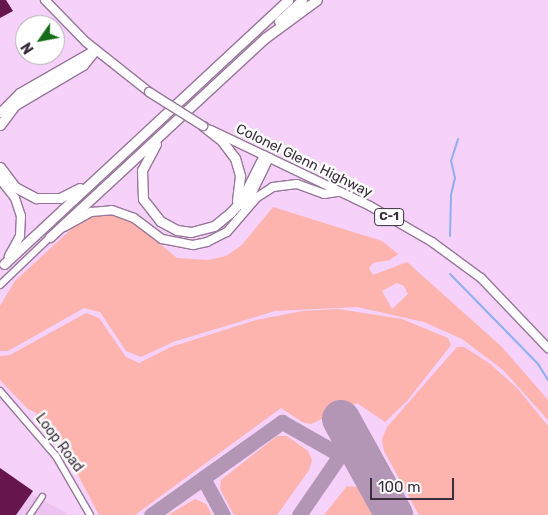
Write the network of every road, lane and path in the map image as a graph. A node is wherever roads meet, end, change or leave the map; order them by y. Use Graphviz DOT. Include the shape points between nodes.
graph roads {
  1 [pos="45,0"];
  2 [pos="287,0"];
  3 [pos="302,0"];
  4 [pos="317,0"];
  5 [pos="265,38"];
  6 [pos="96,50"];
  7 [pos="0,113"];
  8 [pos="0,126"];
  9 [pos="203,126"];
  10 [pos="166,130"];
  11 [pos="266,156"];
  12 [pos="0,167"];
  13 [pos="100,177"];
  14 [pos="0,179"];
  15 [pos="339,192"];
  16 [pos="236,206"];
  17 [pos="244,213"];
  18 [pos="50,237"];
  19 [pos="2,265"];
  20 [pos="0,285"];
  21 [pos="548,348"];
  22 [pos="0,391"];
  23 [pos="42,496"];
  24 [pos="29,515"];
  25 [pos="90,515"];
  1 -- 6 [label="main road, Colonel Glenn Highway / C-1"];
  2 -- 13 [label="highway"];
  3 -- 5 [label="highway" via="268,31"];
  4 -- 5 [label="highway"];
  5 -- 10 [label="highway"];
  6 -- 7 [label="main road" via="20,94"];
  6 -- 8 [label="highway" via="83,65 16,106"];
  6 -- 9 [label="main road, Colonel Glenn Highway / C-1, bridge" via="148,92"];
  9 -- 11 [label="main road, Colonel Glenn Highway / C-1"];
  9 -- 16 [label="highway" via="227,147 238,164 240,182"];
  10 -- 16 [label="highway" via="148,155 140,178 141,193 152,213 171,227 191,232 218,224"];
  10 -- 18 [label="highway"];
  11 -- 15 [label="main road, Colonel Glenn Highway / C-1"];
  11 -- 16 [label="highway"];
  11 -- 17 [label="main road"];
  12 -- 13 [label="highway" via="20,191 49,199 70,195"];
  13 -- 19 [label="highway"];
  14 -- 19 [label="main road" via="15,198 21,223 17,242"];
  15 -- 17 [label="main road" via="324,194 297,184 279,185 262,193"];
  15 -- 21 [label="main road, Colonel Glenn Highway / C-1" via="407,226 446,251 487,284"];
  17 -- 18 [label="main road" via="234,227 221,236 193,245 168,241 128,215 105,210 80,217"];
  18 -- 20 [label="street"];
  22 -- 25 [label="street, Loop Road" via="56,456"];
  23 -- 24 [label="street"];
}
